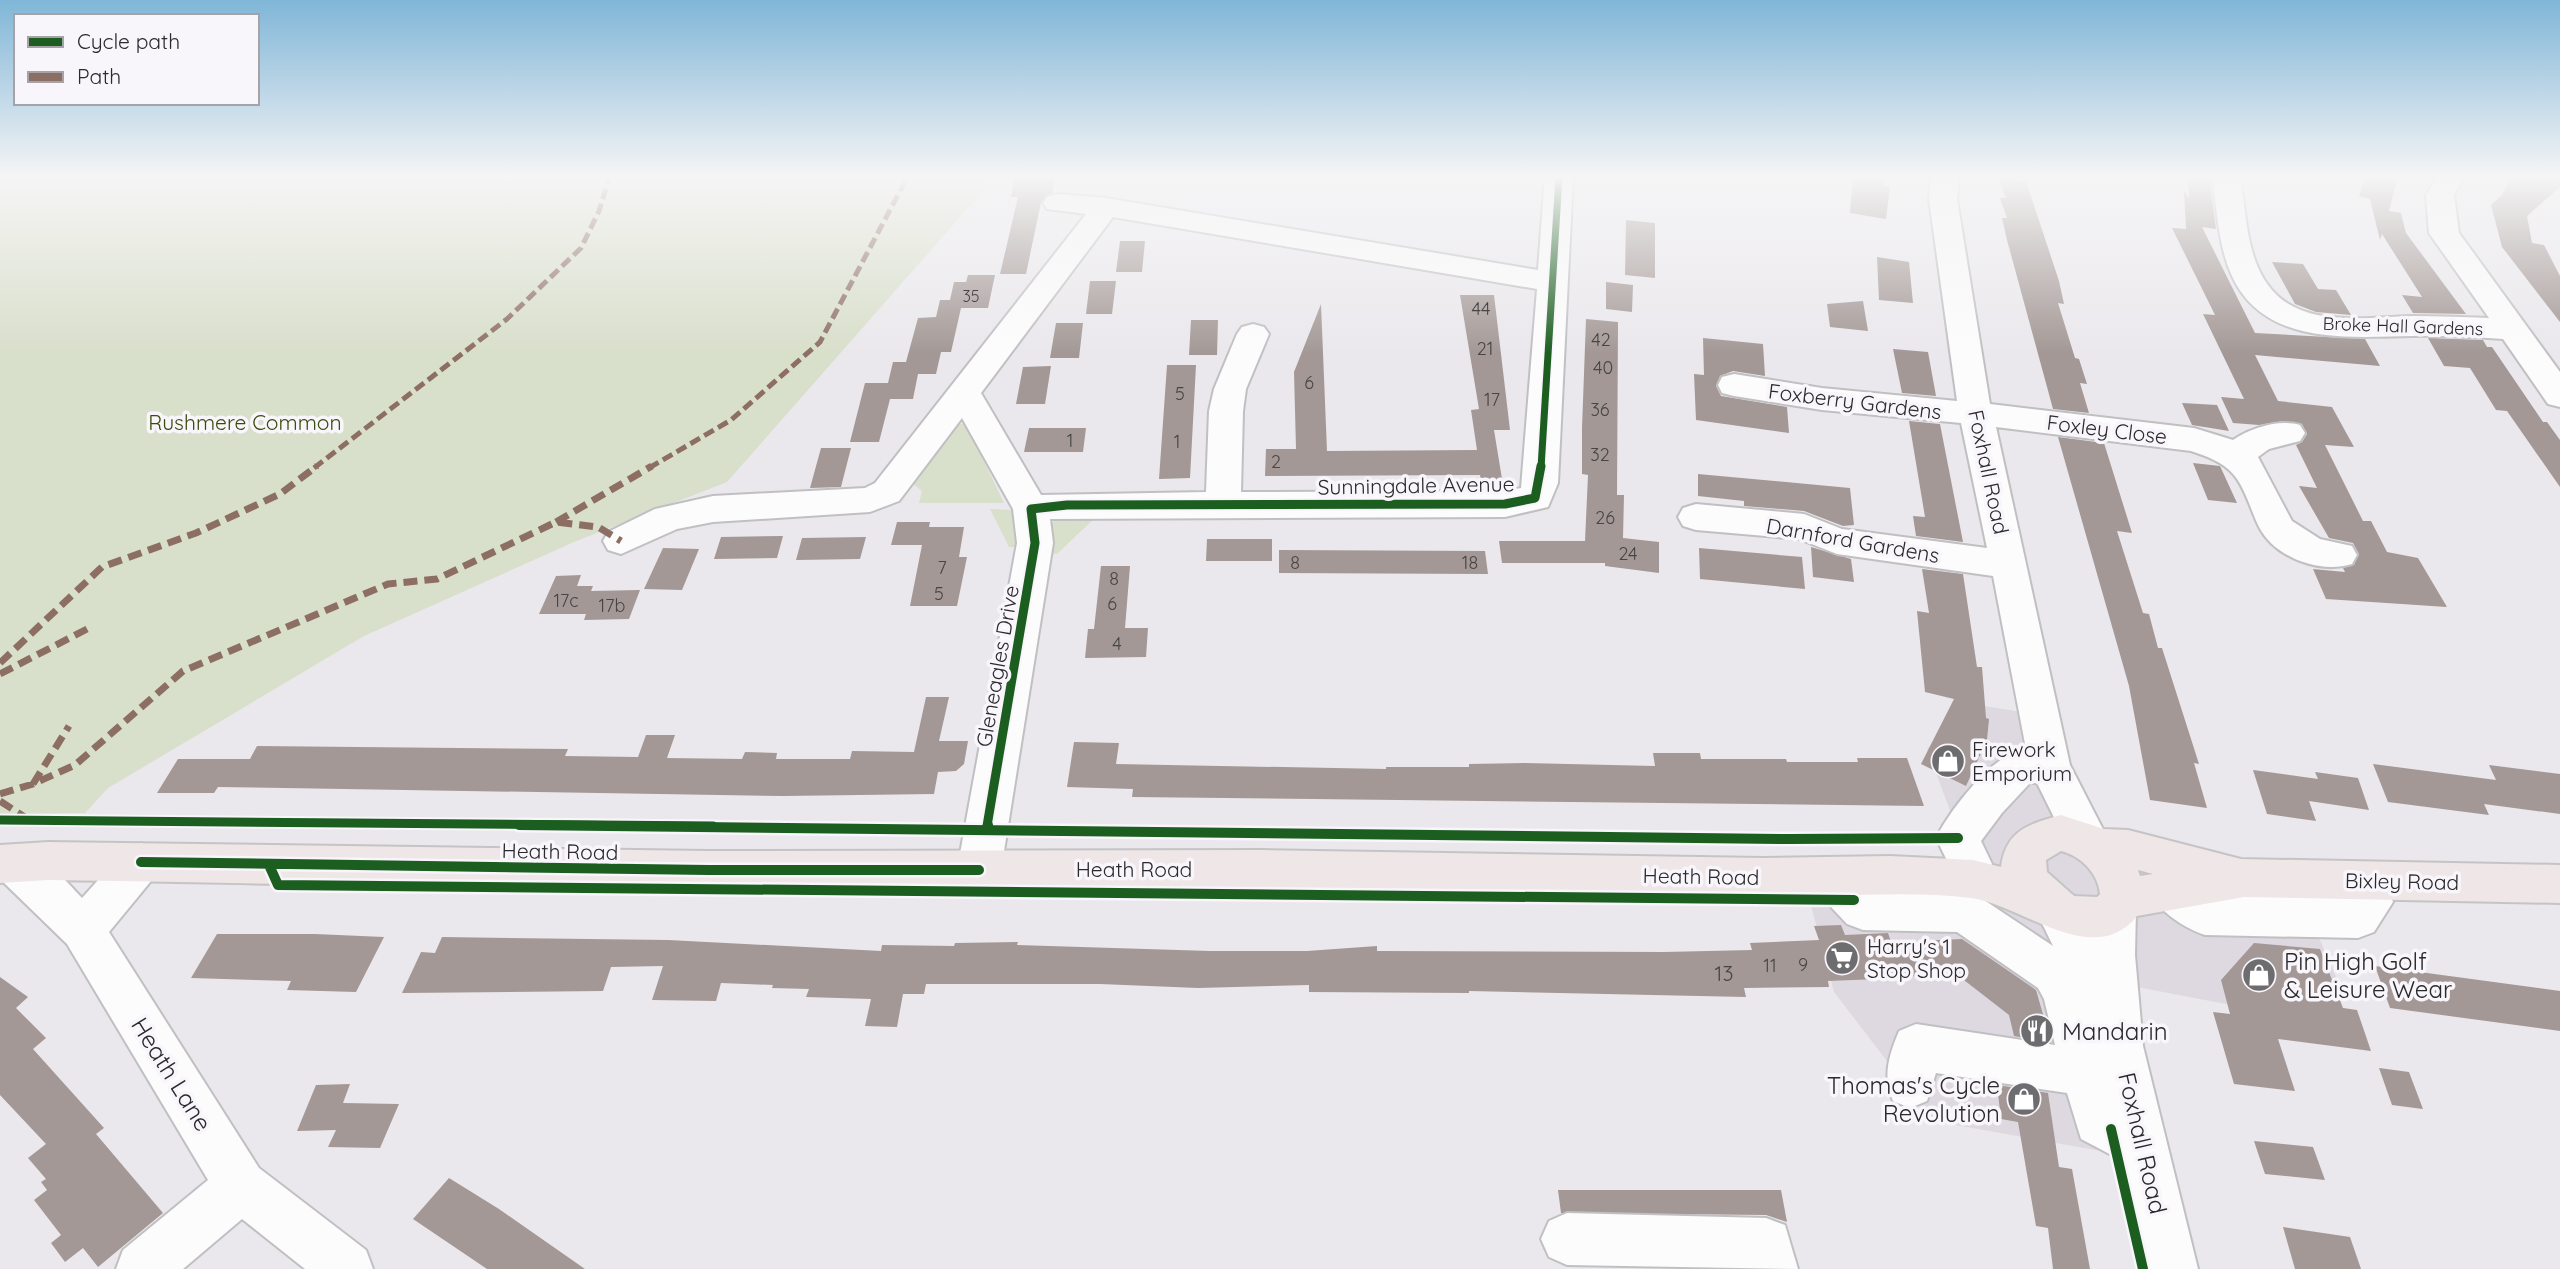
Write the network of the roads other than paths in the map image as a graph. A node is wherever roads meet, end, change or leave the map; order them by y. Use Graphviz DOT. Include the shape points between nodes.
graph roads {
  1 [pos="1084,235"];
  2 [pos="1274,235"];
  3 [pos="1555,235"];
  4 [pos="1948,235"];
  5 [pos="2235,235"];
  6 [pos="2447,235"];
  7 [pos="1552,282"];
  8 [pos="2512,329"];
  9 [pos="1253,334"];
  10 [pos="1734,384"];
  11 [pos="964,393"];
  12 [pos="2560,396"];
  13 [pos="1976,415"];
  14 [pos="2288,433"];
  15 [pos="2234,456"];
  16 [pos="1223,504"];
  17 [pos="1031,509"];
  18 [pos="1696,517"];
  19 [pos="621,541"];
  20 [pos="2339,555"];
  21 [pos="2009,565"];
  22 [pos="2049,765"];
  23 [pos="2031,844"];
  24 [pos="2092,845"];
  25 [pos="141,862"];
  26 [pos="6,863"];
  27 [pos="1970,864"];
  28 [pos="979,870"];
  29 [pos="1890,875"];
  30 [pos="1830,876"];
  31 [pos="2244,878"];
  32 [pos="2364,881"];
  33 [pos="2560,884"];
  34 [pos="2170,889"];
  35 [pos="2118,904"];
  36 [pos="2054,907"];
  37 [pos="83,930"];
  38 [pos="2114,1017"];
  39 [pos="2086,1073"];
  40 [pos="1910,1084"];
  41 [pos="2142,1142"];
  42 [pos="241,1186"];
  43 [pos="1567,1239"];
  44 [pos="142,1269"];
  45 [pos="347,1269"];
  46 [pos="1772,1269"];
  47 [pos="2172,1269"];
  1 -- 11 [label="street"];
  2 -- 7 [label="street"];
  3 -- 7 [label="street, Sunningdale Avenue"];
  4 -- 13 [label="street, Foxhall Road"];
  5 -- 8 [label="street, Broke Hall Gardens" via="2253,286 2282,313 2319,324"];
  6 -- 8 [label="street"];
  7 -- 16 [label="street, Sunningdale Avenue" via="1540,483 1535,498 1505,504"];
  8 -- 12 [label="street"];
  9 -- 16 [label="street" via="1230,389 1226,411"];
  10 -- 13 [label="street, Foxberry Gardens" via="1772,393"];
  11 -- 17 [label="street, Gleneagles Drive"];
  11 -- 19 [label="street" via="887,492 870,500 713,509 668,518"];
  13 -- 15 [label="street, Foxley Close" via="2194,440"];
  13 -- 21 [label="street, Foxhall Road"];
  14 -- 15 [label="street" via="2258,440"];
  15 -- 20 [label="street, Foxley Close" via="2248,467 2278,529 2314,552"];
  16 -- 17 [label="street, Sunningdale Avenue"];
  17 -- 28 [label="street, Gleneagles Drive" via="1035,543"];
  18 -- 21 [label="street, Darnford Gardens" via="1804,527 1837,541"];
  21 -- 22 [label="street, Foxhall Road"];
  22 -- 23 [label="street, Foxhall Road" via="2042,818"];
  22 -- 24 [label="street, Foxhall Road"];
  22 -- 27 [label="street" via="2020,767 1987,800 1958,838"];
  23 -- 24 [label="main road" via="2061,833"];
  23 -- 27 [label="main road, Heath Road"];
  23 -- 36 [label="main road" via="2022,858 2023,870 2037,895"];
  24 -- 31 [label="main road, Bixley Road" via="2128,849"];
  24 -- 35 [label="main road" via="2120,877"];
  25 -- 26 [label="main road, Heath Road"];
  25 -- 28 [label="main road, Heath Road"];
  25 -- 37 [label="street"];
  26 -- 37 [label="street, Heath Lane" via="51,896"];
  27 -- 29 [label="main road, Heath Road"];
  28 -- 30 [label="main road, Heath Road"];
  29 -- 30 [label="main road, Heath Road"];
  29 -- 36 [label="main road, Heath Road" via="1973,879"];
  30 -- 39 [label="street" via="1863,910 1965,912 2054,973 2066,993"];
  31 -- 32 [label="main road, Bixley Road"];
  31 -- 34 [label="main road, Bixley Road"];
  32 -- 33 [label="main road, Bixley Road"];
  32 -- 34 [label="street" via="2371,902 2358,918 2205,915"];
  34 -- 35 [label="main road, Bixley Road"];
  35 -- 36 [label="main road" via="2099,918"];
  35 -- 38 [label="street, Foxhall Road" via="2110,965"];
  36 -- 38 [label="street, Foxhall Road"];
  37 -- 42 [label="street, Heath Lane"];
  38 -- 41 [label="street, Foxhall Road"];
  39 -- 40 [label="street" via="1916,1046"];
  39 -- 41 [label="street" via="2099,1122"];
  41 -- 47 [label="street, Foxhall Road"];
  42 -- 44 [label="street"];
  42 -- 45 [label="street, Heath Lane"];
  43 -- 46 [label="street" via="1766,1244"];
}
